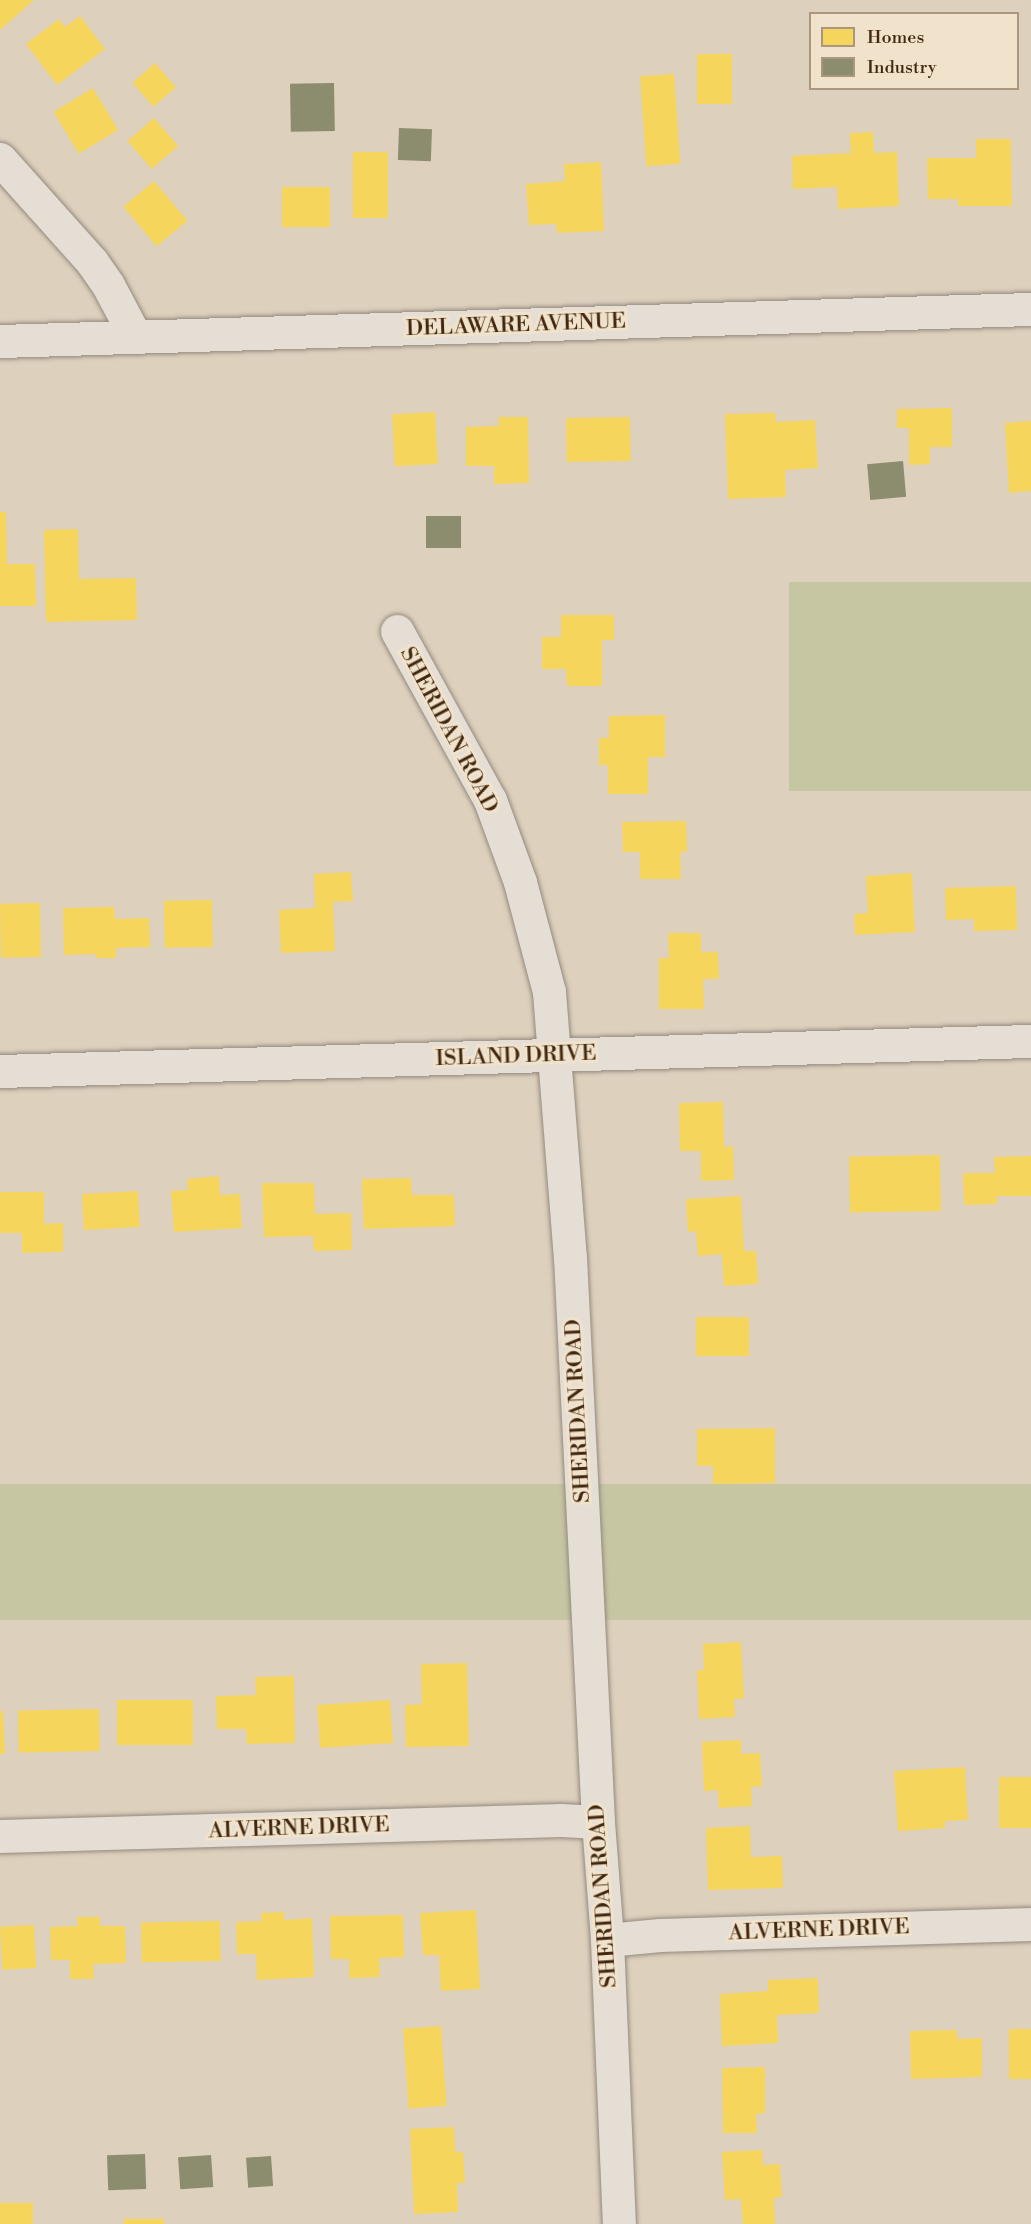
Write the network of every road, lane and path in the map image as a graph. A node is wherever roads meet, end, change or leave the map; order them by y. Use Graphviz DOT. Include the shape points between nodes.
graph roads {
  1 [pos="0,159"];
  2 [pos="1031,309"];
  3 [pos="135,336"];
  4 [pos="0,341"];
  5 [pos="397,631"];
  6 [pos="1031,1041"];
  7 [pos="554,1055"];
  8 [pos="0,1071"];
  9 [pos="598,1822"];
  10 [pos="0,1836"];
  11 [pos="1031,1924"];
  12 [pos="607,1940"];
  13 [pos="619,2224"];
  1 -- 3 [label="street" via="92,262"];
  2 -- 3 [label="street, DELAWARE AVENUE"];
  3 -- 4 [label="street, DELAWARE AVENUE"];
  5 -- 7 [label="street, SHERIDAN ROAD" via="490,800 520,882 549,992"];
  6 -- 7 [label="street, ISLAND DRIVE"];
  7 -- 8 [label="street, ISLAND DRIVE"];
  7 -- 9 [label="street, SHERIDAN ROAD" via="570,1257"];
  9 -- 10 [label="street, ALVERNE DRIVE"];
  9 -- 12 [label="street, SHERIDAN ROAD"];
  11 -- 12 [label="street, ALVERNE DRIVE"];
  12 -- 13 [label="street, SHERIDAN ROAD"];
}
